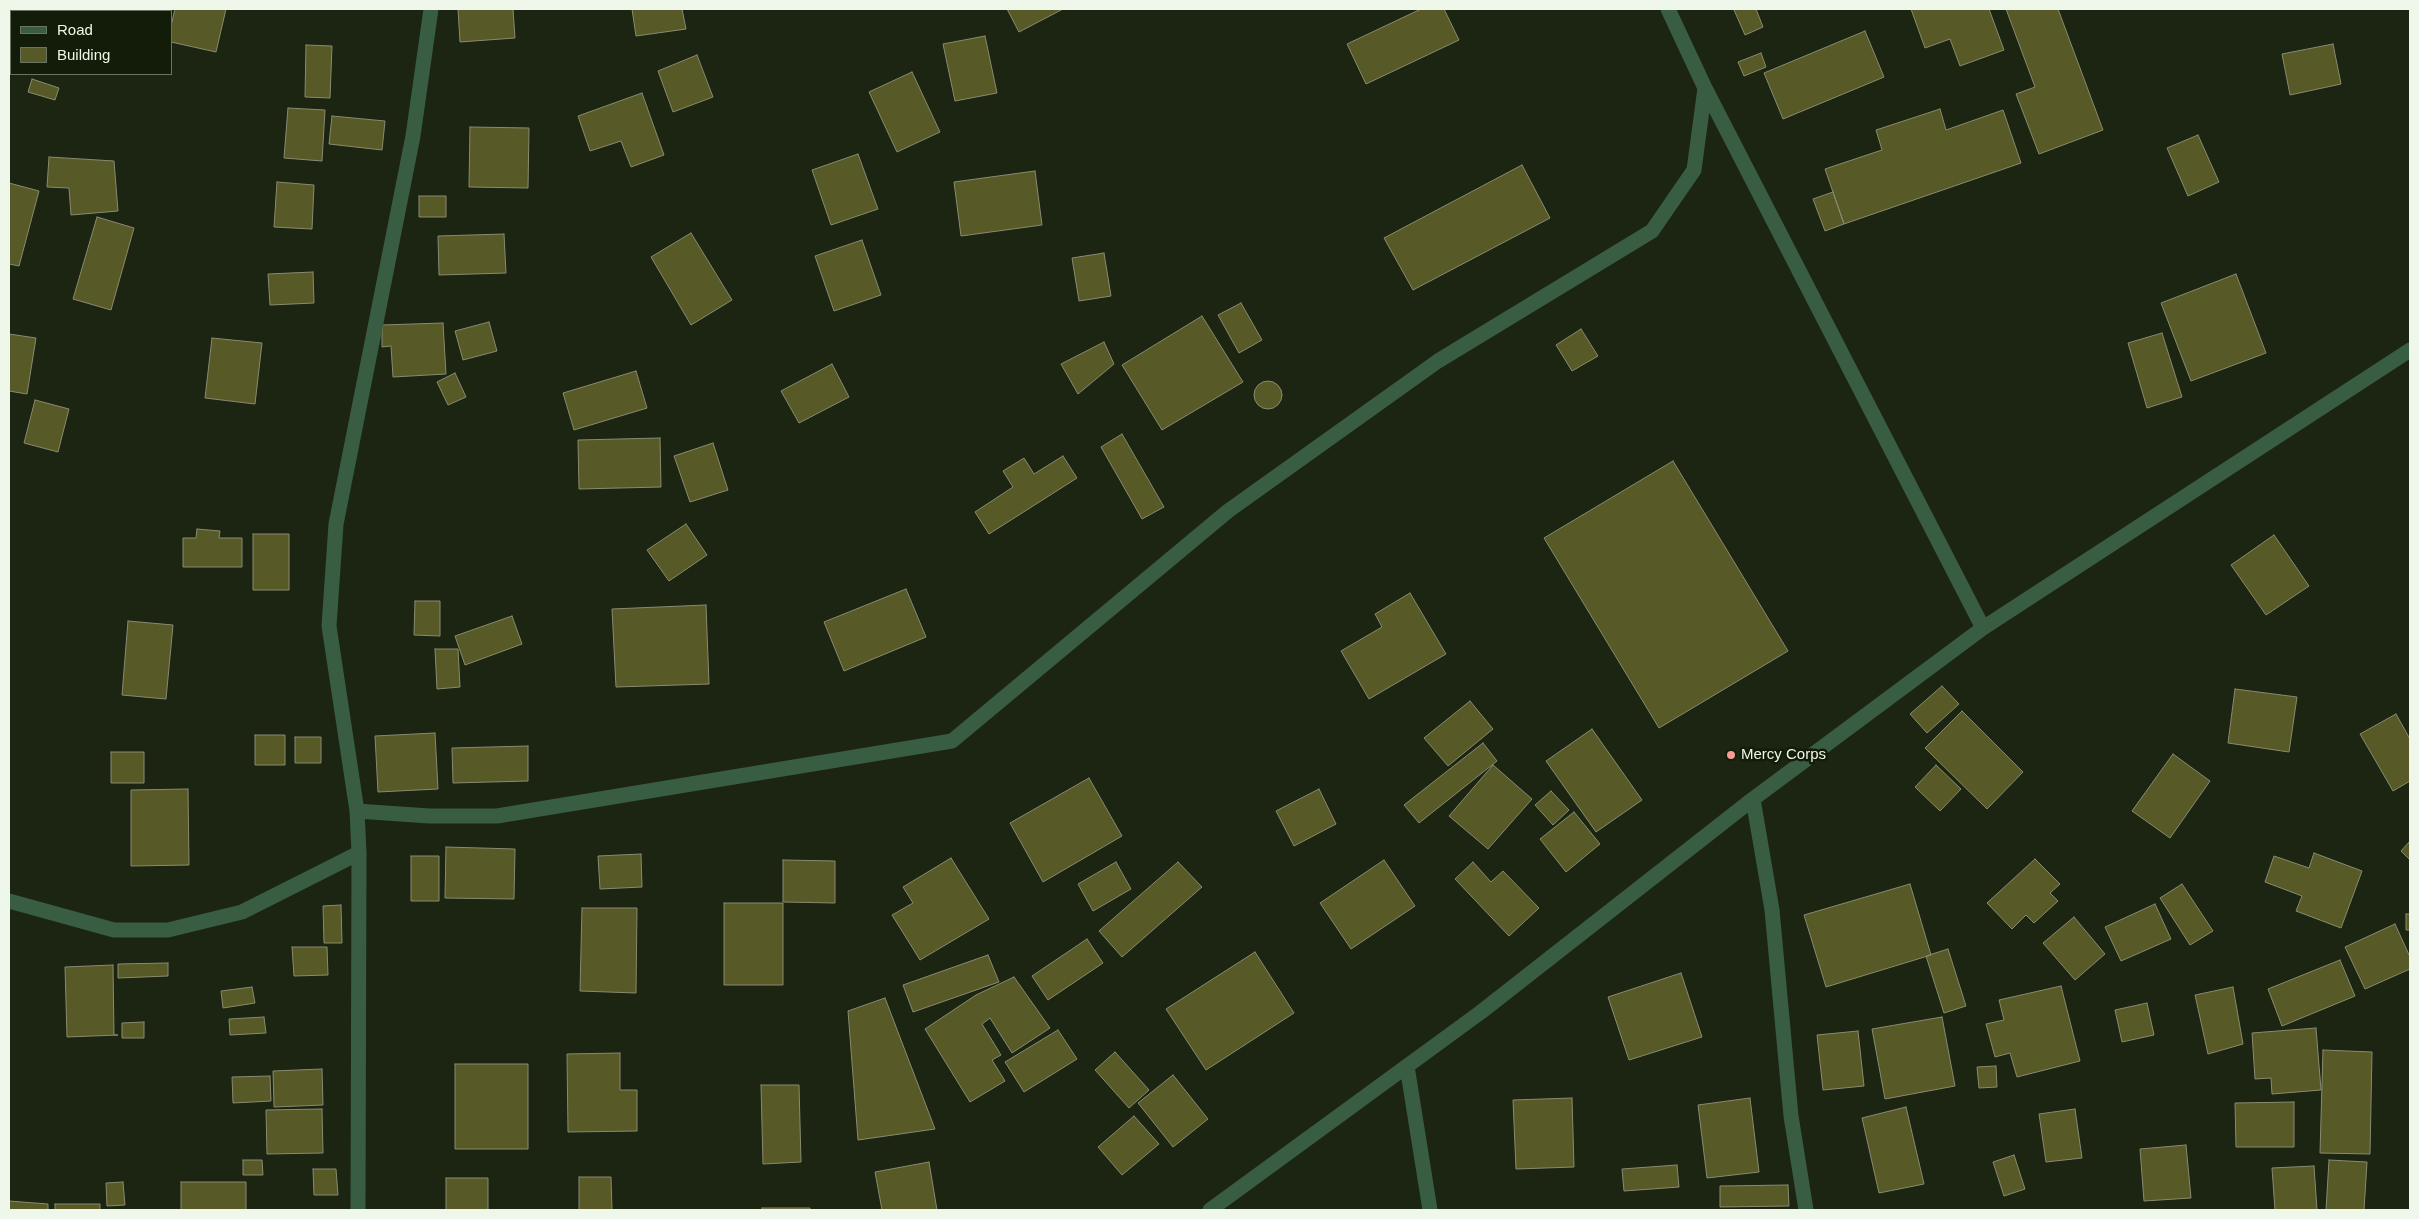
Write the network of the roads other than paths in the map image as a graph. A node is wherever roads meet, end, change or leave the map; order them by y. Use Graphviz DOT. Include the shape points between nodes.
graph roads {
  1 [pos="431,9"];
  2 [pos="1668,9"];
  3 [pos="1705,88"];
  4 [pos="2410,350"];
  5 [pos="1983,628"];
  6 [pos="1753,799"];
  7 [pos="357,811"];
  8 [pos="359,853"];
  9 [pos="9,901"];
  10 [pos="1407,1066"];
  11 [pos="358,1210"];
  12 [pos="1210,1210"];
  13 [pos="1430,1210"];
  14 [pos="1806,1210"];
  1 -- 7 [label="street" via="413,136 336,524 330,626"];
  2 -- 3 [label="street"];
  3 -- 5 [label="street"];
  3 -- 7 [label="street" via="1694,170 1652,231 1438,361 1228,511 952,741 497,816"];
  4 -- 5 [label="street"];
  5 -- 6 [label="street"];
  6 -- 10 [label="street" via="1482,1012"];
  6 -- 14 [label="street" via="1772,910 1791,1116"];
  7 -- 8 [label="street"];
  8 -- 9 [label="street" via="242,912 168,930 114,930"];
  8 -- 11 [label="street"];
  10 -- 12 [label="street"];
  10 -- 13 [label="street"];
}
